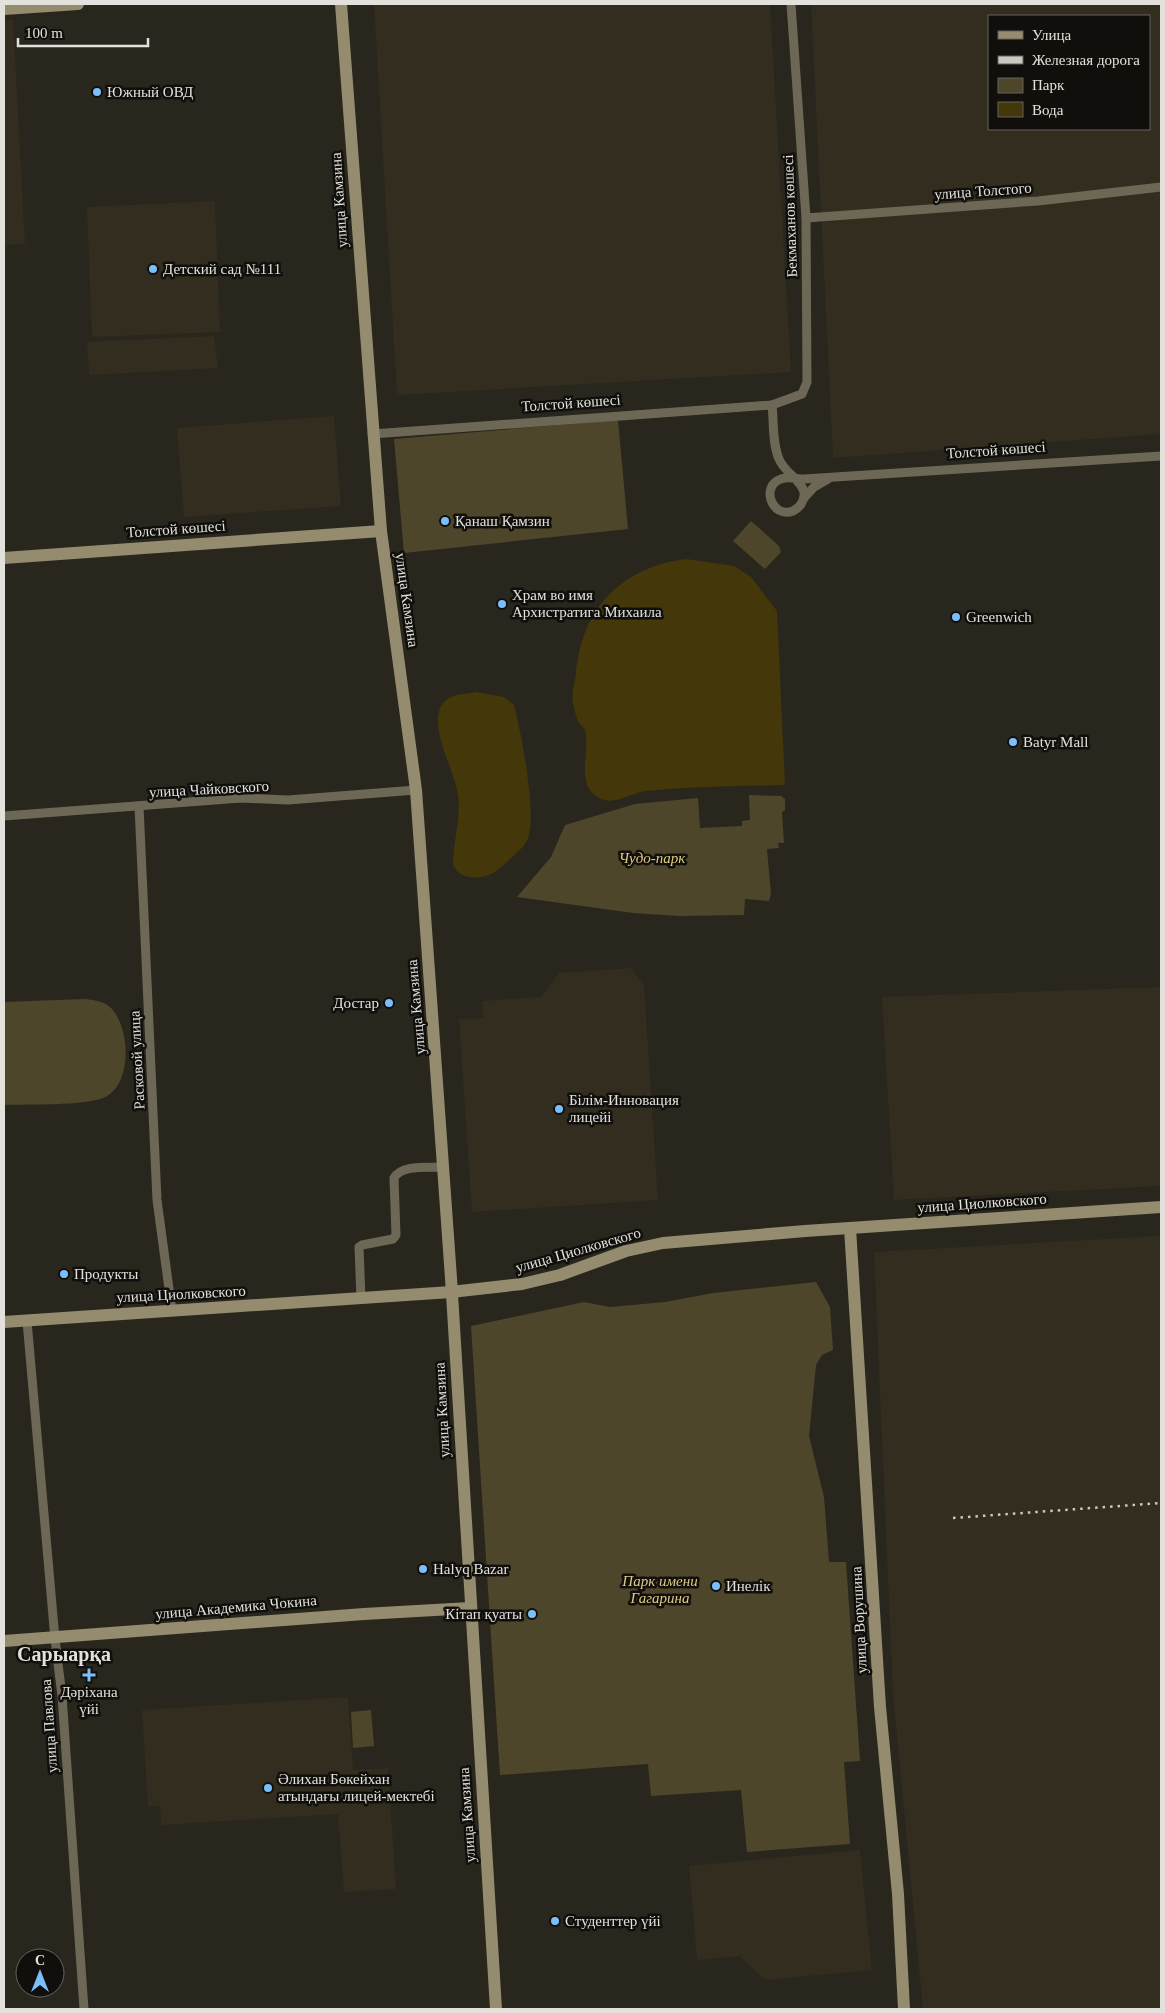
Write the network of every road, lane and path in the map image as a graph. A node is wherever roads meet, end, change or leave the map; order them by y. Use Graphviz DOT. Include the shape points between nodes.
graph roads {
  1 [pos="78,4"];
  2 [pos="341,4"];
  3 [pos="791,4"];
  4 [pos="4,9"];
  5 [pos="1161,187"];
  6 [pos="806,218"];
  7 [pos="772,405"];
  8 [pos="372,434"];
  9 [pos="1161,456"];
  10 [pos="778,458"];
  11 [pos="833,478"];
  12 [pos="794,479"];
  13 [pos="772,485"];
  14 [pos="804,498"];
  15 [pos="381,531"];
  16 [pos="4,558"];
  17 [pos="416,790"];
  18 [pos="139,806"];
  19 [pos="4,816"];
  20 [pos="443,1167"];
  21 [pos="1161,1207"];
  22 [pos="850,1228"];
  23 [pos="452,1292"];
  24 [pos="361,1299"];
  25 [pos="172,1311"];
  26 [pos="28,1321"];
  27 [pos="4,1322"];
  28 [pos="470,1608"];
  29 [pos="54,1638"];
  30 [pos="4,1641"];
  31 [pos="84,2009"];
  32 [pos="496,2009"];
  33 [pos="904,2009"];
  1 -- 4 [label="main road"];
  2 -- 8 [label="main road, улица Камзина"];
  3 -- 6 [label="street, Бекмаханов көшесі"];
  5 -- 6 [label="street, улица Толстого" via="1038,201"];
  6 -- 7 [label="street, Бекмаханов көшесі" via="807,382 802,394"];
  7 -- 8 [label="street, Толстой көшесі"];
  7 -- 10 [label="street"];
  8 -- 15 [label="main road, улица Камзина"];
  9 -- 11 [label="street, Толстой көшесі"];
  10 -- 12 [label="street"];
  10 -- 13 [label="street"];
  11 -- 12 [label="street"];
  11 -- 14 [label="street" via="814,487"];
  12 -- 13 [label="street" via="782,478"];
  12 -- 14 [label="street" via="802,486"];
  13 -- 14 [label="street" via="771,501 783,512 794,510"];
  15 -- 16 [label="main road, Толстой көшесі"];
  15 -- 17 [label="main road, улица Камзина"];
  17 -- 18 [label="street, улица Чайковского" via="288,800 241,798"];
  17 -- 20 [label="main road, улица Камзина"];
  18 -- 19 [label="street, улица Чайковского"];
  18 -- 25 [label="street, Расковой улица" via="158,1200"];
  20 -- 23 [label="main road, улица Камзина"];
  20 -- 24 [label="street" via="397,1173 394,1178 396,1235 394,1239 359,1248"];
  21 -- 22 [label="main road, улица Циолковского"];
  22 -- 23 [label="main road, улица Циолковского" via="663,1243 522,1284"];
  22 -- 33 [label="main road, улица Ворушина" via="880,1706"];
  23 -- 24 [label="main road, улица Циолковского"];
  23 -- 28 [label="main road, улица Камзина"];
  24 -- 25 [label="main road, улица Циолковского"];
  25 -- 26 [label="main road, улица Циолковского"];
  26 -- 27 [label="main road, улица Циолковского"];
  26 -- 29 [label="street, улица Павлова"];
  28 -- 29 [label="main road, улица Академика Чокина"];
  28 -- 32 [label="main road, улица Камзина"];
  29 -- 30 [label="main road, улица Академика Чокина"];
  29 -- 31 [label="street, улица Павлова" via="62,1696"];
}
